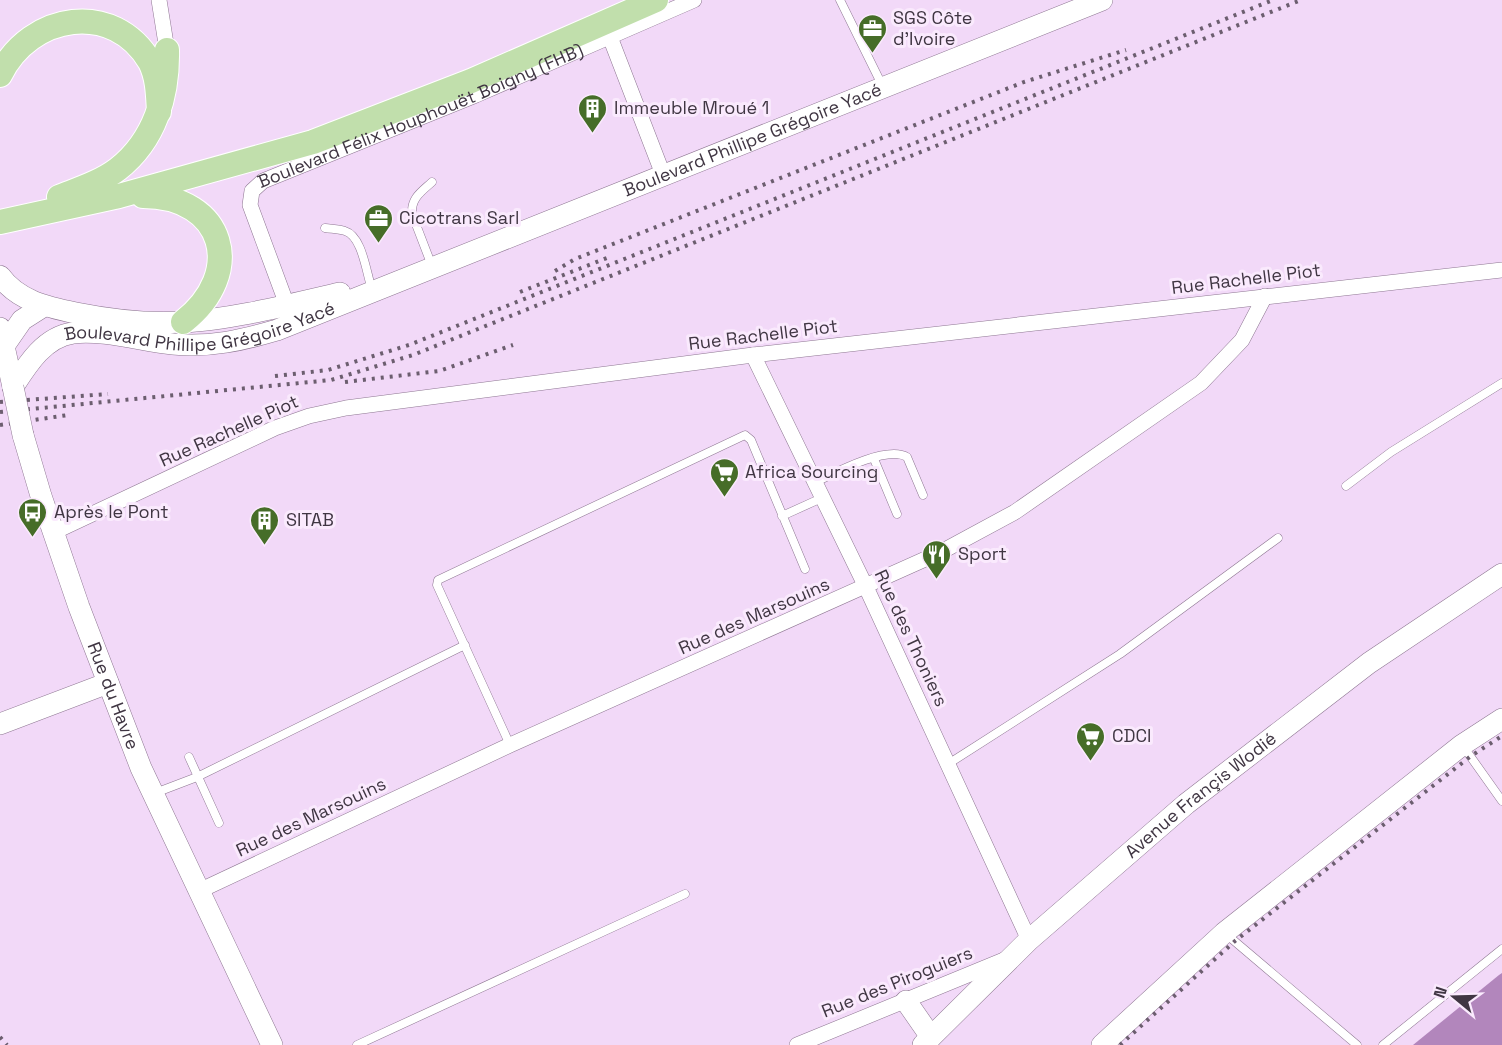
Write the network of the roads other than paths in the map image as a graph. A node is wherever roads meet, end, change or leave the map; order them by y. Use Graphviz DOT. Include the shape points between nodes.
graph roads {
  1 [pos="159,0"];
  2 [pos="621,0"];
  3 [pos="656,0"];
  4 [pos="694,0"];
  5 [pos="840,0"];
  6 [pos="1102,0"];
  7 [pos="610,37"];
  8 [pos="166,50"];
  9 [pos="0,75"];
  10 [pos="884,88"];
  11 [pos="159,112"];
  12 [pos="377,118"];
  13 [pos="414,119"];
  14 [pos="664,177"];
  15 [pos="432,182"];
  16 [pos="59,196"];
  17 [pos="119,196"];
  18 [pos="3,216"];
  19 [pos="325,228"];
  20 [pos="432,267"];
  21 [pos="1502,270"];
  22 [pos="0,276"];
  23 [pos="402,279"];
  24 [pos="371,286"];
  25 [pos="1265,296"];
  26 [pos="287,305"];
  27 [pos="44,306"];
  28 [pos="183,322"];
  29 [pos="278,330"];
  30 [pos="2,337"];
  31 [pos="753,355"];
  32 [pos="1502,383"];
  33 [pos="14,387"];
  34 [pos="874,459"];
  35 [pos="816,483"];
  36 [pos="1346,486"];
  37 [pos="923,495"];
  38 [pos="824,497"];
  39 [pos="897,514"];
  40 [pos="782,516"];
  41 [pos="54,532"];
  42 [pos="1278,538"];
  43 [pos="805,568"];
  44 [pos="1502,574"];
  45 [pos="866,587"];
  46 [pos="465,645"];
  47 [pos="108,683"];
  48 [pos="1502,719"];
  49 [pos="0,724"];
  50 [pos="510,745"];
  51 [pos="1462,745"];
  52 [pos="189,757"];
  53 [pos="948,764"];
  54 [pos="197,777"];
  55 [pos="154,794"];
  56 [pos="1502,801"];
  57 [pos="219,823"];
  58 [pos="201,890"];
  59 [pos="685,894"];
  60 [pos="1224,933"];
  61 [pos="1029,940"];
  62 [pos="1502,949"];
  63 [pos="1013,957"];
  64 [pos="906,1001"];
  65 [pos="927,1041"];
  66 [pos="272,1045"];
  67 [pos="357,1045"];
  68 [pos="796,1045"];
  69 [pos="1102,1045"];
  70 [pos="1357,1045"];
  71 [pos="1383,1045"];
  1 -- 8 [label="street"];
  2 -- 16 [label="main road, Boulevard Félix Houphouët Boigny (FHB)" via="464,71 308,130 196,163"];
  3 -- 12 [label="main road, Boulevard Félix Houphouët Boigny (FHB)"];
  4 -- 7 [label="street, Boulevard Félix Houphouët Boigny (FHB)"];
  5 -- 10 [label="lane"];
  6 -- 10 [label="street, Boulevard Phillipe Grégoire Yacé"];
  7 -- 13 [label="street, Boulevard Félix Houphouët Boigny (FHB)"];
  7 -- 14 [label="street"];
  8 -- 11 [label="main road" via="167,71"];
  9 -- 11 [label="main road" via="18,48 45,27 62,21 96,22 128,35 150,62 157,81"];
  10 -- 14 [label="street, Boulevard Phillipe Grégoire Yacé"];
  11 -- 16 [label="main road" via="144,140 117,170"];
  12 -- 13 [label="main road"];
  12 -- 17 [label="main road, Boulevard Félix Houphouët Boigny (FHB)" via="314,142"];
  13 -- 26 [label="street, Boulevard Félix Houphouët Boigny (FHB)" via="263,181 252,191 250,205"];
  14 -- 20 [label="street, Boulevard Phillipe Grégoire Yacé"];
  15 -- 20 [label="lane" via="415,197 411,207"];
  16 -- 18 [label="main road"];
  17 -- 18 [label="main road"];
  17 -- 28 [label="main road" via="159,196 177,201 207,221 217,238 216,282 208,298"];
  19 -- 24 [label="lane" via="351,235 359,246"];
  20 -- 23 [label="street, Boulevard Phillipe Grégoire Yacé"];
  21 -- 25 [label="street, Rue Rachelle Piot"];
  22 -- 27 [label="street, Boulevard Phillipe Grégoire Yacé" via="8,287"];
  23 -- 24 [label="street, Boulevard Phillipe Grégoire Yacé"];
  23 -- 29 [label="street, Boulevard Phillipe Grégoire Yacé"];
  24 -- 26 [label="street, Boulevard Phillipe Grégoire Yacé"];
  25 -- 31 [label="street, Rue Rachelle Piot"];
  25 -- 45 [label="street, Rue des Marsouins" via="1242,340 1202,383 1016,512"];
  26 -- 28 [label="street, Boulevard Phillipe Grégoire Yacé"];
  26 -- 29 [label="street"];
  27 -- 28 [label="street, Boulevard Phillipe Grégoire Yacé" via="128,322"];
  27 -- 30 [label="street"];
  29 -- 33 [label="street, Boulevard Phillipe Grégoire Yacé" via="206,345 73,333 42,348"];
  30 -- 33 [label="street, Rue du Havre"];
  31 -- 35 [label="street, Rue des Thoniers"];
  31 -- 41 [label="street, Rue Rachelle Piot" via="309,416 198,462"];
  32 -- 36 [label="lane" via="1391,452"];
  33 -- 41 [label="street, Rue du Havre, bridge" via="24,435"];
  34 -- 35 [label="lane"];
  34 -- 37 [label="lane" via="895,452 907,457"];
  34 -- 39 [label="lane"];
  35 -- 38 [label="street, Rue des Thoniers"];
  38 -- 40 [label="lane"];
  38 -- 45 [label="street, Rue des Thoniers"];
  40 -- 43 [label="lane"];
  40 -- 46 [label="lane" via="751,440 745,435 438,580"];
  41 -- 47 [label="street, Rue du Havre"];
  42 -- 53 [label="lane" via="1120,654"];
  44 -- 61 [label="street, Avenue Françis Wodié" via="1369,663 1186,804"];
  45 -- 50 [label="street, Rue des Marsouins"];
  45 -- 53 [label="street, Rue des Thoniers"];
  46 -- 50 [label="lane"];
  46 -- 54 [label="lane"];
  47 -- 49 [label="street"];
  47 -- 55 [label="street, Rue du Havre"];
  48 -- 51 [label="street"];
  50 -- 58 [label="street, Rue des Marsouins"];
  51 -- 56 [label="lane"];
  51 -- 60 [label="street"];
  52 -- 54 [label="lane"];
  53 -- 61 [label="street, Rue des Thoniers"];
  54 -- 55 [label="lane"];
  54 -- 57 [label="lane"];
  55 -- 58 [label="street, Rue du Havre"];
  58 -- 66 [label="street, Rue du Havre"];
  59 -- 67 [label="lane"];
  60 -- 69 [label="street"];
  60 -- 70 [label="lane"];
  61 -- 63 [label="street, Avenue Françis Wodié"];
  62 -- 71 [label="lane"];
  63 -- 64 [label="street, Rue des Piroguiers"];
  63 -- 65 [label="street, Avenue Françis Wodié"];
  64 -- 65 [label="street"];
  64 -- 68 [label="street, Rue des Piroguiers"];
}
